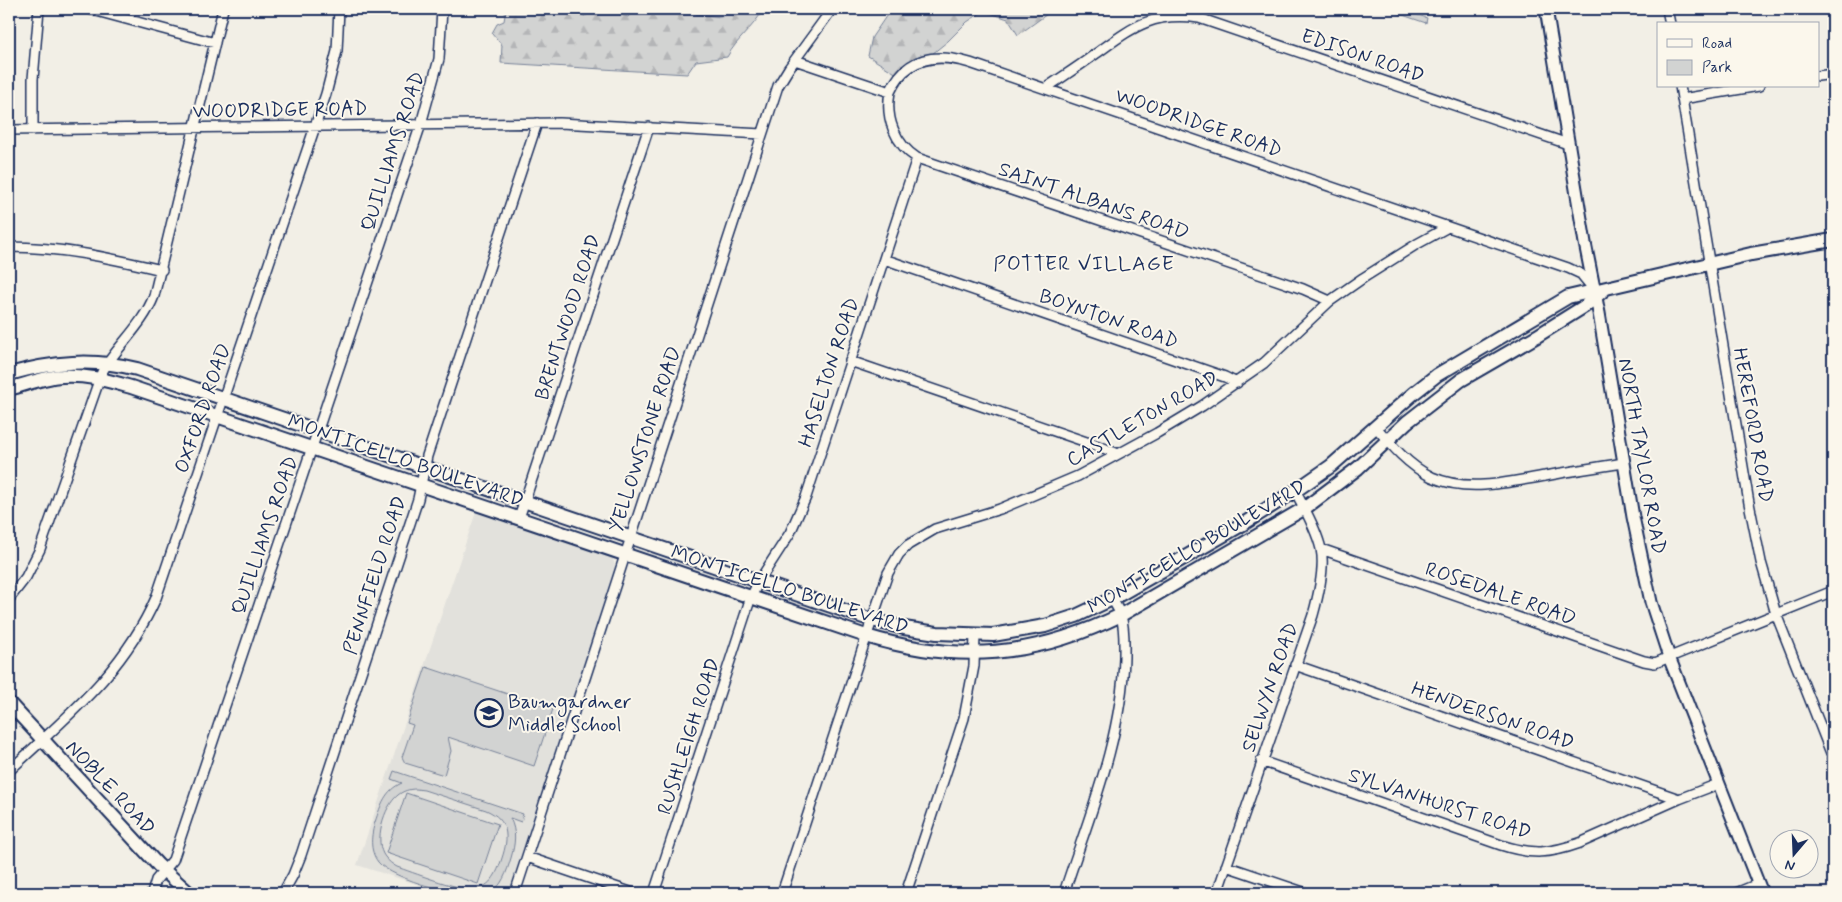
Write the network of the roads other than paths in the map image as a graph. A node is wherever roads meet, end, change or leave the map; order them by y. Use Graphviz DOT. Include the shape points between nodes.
graph roads {
  1 [pos="39,9"];
  2 [pos="89,9"];
  3 [pos="223,9"];
  4 [pos="339,9"];
  5 [pos="442,9"];
  6 [pos="832,9"];
  7 [pos="1546,9"];
  8 [pos="1667,9"];
  9 [pos="1670,22"];
  10 [pos="215,43"];
  11 [pos="795,60"];
  12 [pos="1833,74"];
  13 [pos="1820,76"];
  14 [pos="1046,88"];
  15 [pos="1680,88"];
  16 [pos="1747,88"];
  17 [pos="890,92"];
  18 [pos="1682,99"];
  19 [pos="537,123"];
  20 [pos="421,124"];
  21 [pos="315,126"];
  22 [pos="649,127"];
  23 [pos="195,128"];
  24 [pos="9,130"];
  25 [pos="32,130"];
  26 [pos="762,134"];
  27 [pos="1568,144"];
  28 [pos="917,158"];
  29 [pos="1448,227"];
  30 [pos="1833,240"];
  31 [pos="9,247"];
  32 [pos="884,260"];
  33 [pos="1709,265"];
  34 [pos="162,270"];
  35 [pos="1598,292"];
  36 [pos="1330,301"];
  37 [pos="850,361"];
  38 [pos="102,372"];
  39 [pos="9,374"];
  40 [pos="1237,383"];
  41 [pos="9,389"];
  42 [pos="224,398"];
  43 [pos="218,416"];
  44 [pos="1376,427"];
  45 [pos="318,431"];
  46 [pos="1388,441"];
  47 [pos="312,448"];
  48 [pos="1118,454"];
  49 [pos="1624,462"];
  50 [pos="424,467"];
  51 [pos="422,485"];
  52 [pos="1295,491"];
  53 [pos="525,501"];
  54 [pos="1305,508"];
  55 [pos="519,518"];
  56 [pos="631,538"];
  57 [pos="1321,549"];
  58 [pos="625,555"];
  59 [pos="755,589"];
  60 [pos="1833,591"];
  61 [pos="1112,599"];
  62 [pos="9,600"];
  63 [pos="1776,614"];
  64 [pos="1121,615"];
  65 [pos="869,628"];
  66 [pos="975,635"];
  67 [pos="975,653"];
  68 [pos="1668,657"];
  69 [pos="1296,665"];
  70 [pos="9,703"];
  71 [pos="42,740"];
  72 [pos="1833,758"];
  73 [pos="1261,761"];
  74 [pos="9,772"];
  75 [pos="1718,784"];
  76 [pos="1679,799"];
  77 [pos="526,857"];
  78 [pos="1226,866"];
  79 [pos="165,871"];
  80 [pos="1760,889"];
  81 [pos="152,893"];
  82 [pos="189,893"];
  83 [pos="283,893"];
  84 [pos="515,893"];
  85 [pos="633,893"];
  86 [pos="654,893"];
  87 [pos="782,893"];
  88 [pos="906,893"];
  89 [pos="1064,893"];
  90 [pos="1217,893"];
  91 [pos="1306,893"];
  92 [pos="1736,893"];
  1 -- 25 [label="street"];
  2 -- 10 [label="street"];
  3 -- 10 [label="street"];
  4 -- 21 [label="street, OXFORD ROAD" via="335,62"];
  5 -- 20 [label="street, QUILLIAMS ROAD" via="439,59"];
  6 -- 11 [label="street, YELLOWSTONE ROAD"];
  7 -- 27 [label="street, NORTH TAYLOR ROAD"];
  8 -- 9 [label="street"];
  10 -- 23 [label="street"];
  11 -- 17 [label="street"];
  11 -- 26 [label="street, YELLOWSTONE ROAD" via="778,86"];
  12 -- 13 [label="street"];
  14 -- 17 [label="street, WOODRIDGE ROAD" via="954,58 940,57 911,67"];
  14 -- 27 [label="street, EDISON ROAD" via="1131,28 1168,16 1182,16 1199,18"];
  14 -- 29 [label="street, WOODRIDGE ROAD"];
  15 -- 18 [label="street, HEREFORD ROAD"];
  16 -- 18 [label="street"];
  17 -- 28 [label="street, SAINT ALBANS ROAD" via="892,127 900,143"];
  18 -- 33 [label="street, HEREFORD ROAD"];
  19 -- 20 [label="street, WOODRIDGE ROAD"];
  19 -- 22 [label="street, WOODRIDGE ROAD"];
  19 -- 50 [label="street, PENNFIELD ROAD"];
  20 -- 21 [label="street, WOODRIDGE ROAD"];
  20 -- 45 [label="street, QUILLIAMS ROAD"];
  21 -- 23 [label="street, WOODRIDGE ROAD"];
  21 -- 42 [label="street, OXFORD ROAD"];
  22 -- 26 [label="street, WOODRIDGE ROAD"];
  22 -- 53 [label="street, BRENTWOOD ROAD"];
  23 -- 25 [label="street, WOODRIDGE ROAD"];
  23 -- 34 [label="street"];
  24 -- 25 [label="street, WOODRIDGE ROAD"];
  26 -- 56 [label="street, YELLOWSTONE ROAD"];
  27 -- 35 [label="street, NORTH TAYLOR ROAD"];
  28 -- 32 [label="street, HASELTON ROAD"];
  28 -- 36 [label="street, SAINT ALBANS ROAD"];
  29 -- 35 [label="street, WOODRIDGE ROAD" via="1568,268 1581,274"];
  29 -- 36 [label="street, CASTLETON ROAD" via="1416,244"];
  30 -- 33 [label="main road, MONTICELLO BOULEVARD"];
  31 -- 34 [label="street" via="81,252"];
  32 -- 37 [label="street, HASELTON ROAD"];
  32 -- 40 [label="street, BOYNTON ROAD"];
  33 -- 35 [label="main road, MONTICELLO BOULEVARD"];
  33 -- 63 [label="street, HEREFORD ROAD" via="1749,503"];
  34 -- 38 [label="street" via="148,310"];
  35 -- 44 [label="main road, MONTICELLO BOULEVARD" via="1568,297 1437,375"];
  35 -- 46 [label="main road, MONTICELLO BOULEVARD" via="1537,336 1462,380 1407,422"];
  35 -- 49 [label="street, NORTH TAYLOR ROAD"];
  36 -- 40 [label="street, CASTLETON ROAD" via="1264,363"];
  37 -- 48 [label="street"];
  37 -- 59 [label="street, HASELTON ROAD" via="802,506 788,536"];
  38 -- 39 [label="main road, MONTICELLO BOULEVARD" via="88,362 59,363"];
  38 -- 41 [label="main road, MONTICELLO BOULEVARD" via="44,379"];
  38 -- 42 [label="main road, MONTICELLO BOULEVARD" via="137,369"];
  38 -- 43 [label="main road, MONTICELLO BOULEVARD"];
  38 -- 62 [label="street" via="40,550"];
  40 -- 48 [label="street, CASTLETON ROAD"];
  42 -- 43 [label="street, OXFORD ROAD"];
  42 -- 45 [label="main road, MONTICELLO BOULEVARD"];
  43 -- 47 [label="main road, MONTICELLO BOULEVARD"];
  43 -- 71 [label="street, OXFORD ROAD" via="161,585 144,623 102,683"];
  44 -- 46 [label="street"];
  44 -- 52 [label="main road, MONTICELLO BOULEVARD" via="1331,466"];
  45 -- 47 [label="street, QUILLIAMS ROAD"];
  45 -- 50 [label="main road, MONTICELLO BOULEVARD"];
  46 -- 49 [label="street" via="1420,470 1459,485 1492,484"];
  46 -- 54 [label="main road, MONTICELLO BOULEVARD"];
  47 -- 51 [label="main road, MONTICELLO BOULEVARD"];
  47 -- 79 [label="street, QUILLIAMS ROAD" via="174,860"];
  48 -- 65 [label="street, CASTLETON ROAD" via="1027,498 935,529 915,540 892,564"];
  49 -- 68 [label="street, NORTH TAYLOR ROAD" via="1644,571"];
  50 -- 51 [label="street, PENNFIELD ROAD"];
  50 -- 53 [label="main road, MONTICELLO BOULEVARD"];
  51 -- 55 [label="main road, MONTICELLO BOULEVARD"];
  51 -- 83 [label="street, PENNFIELD ROAD" via="301,856"];
  52 -- 54 [label="street, SELWYN ROAD"];
  52 -- 61 [label="main road, MONTICELLO BOULEVARD"];
  53 -- 55 [label="street, BRENTWOOD ROAD"];
  53 -- 56 [label="main road, MONTICELLO BOULEVARD"];
  54 -- 57 [label="street, SELWYN ROAD"];
  54 -- 64 [label="main road, MONTICELLO BOULEVARD"];
  55 -- 58 [label="main road, MONTICELLO BOULEVARD"];
  56 -- 58 [label="street, YELLOWSTONE ROAD"];
  56 -- 59 [label="main road, MONTICELLO BOULEVARD"];
  57 -- 68 [label="street, ROSEDALE ROAD" via="1644,661 1655,663"];
  57 -- 69 [label="street, SELWYN ROAD" via="1320,589"];
  58 -- 59 [label="main road, MONTICELLO BOULEVARD"];
  58 -- 77 [label="street, YELLOWSTONE ROAD"];
  59 -- 65 [label="main road, MONTICELLO BOULEVARD"];
  59 -- 65 [label="main road, MONTICELLO BOULEVARD"];
  59 -- 86 [label="street, RUSHLEIGH ROAD"];
  60 -- 63 [label="street, ROSEDALE ROAD"];
  61 -- 64 [label="street"];
  61 -- 66 [label="main road, MONTICELLO BOULEVARD" via="1045,626"];
  63 -- 68 [label="street, ROSEDALE ROAD"];
  63 -- 72 [label="street, HEREFORD ROAD"];
  64 -- 67 [label="main road, MONTICELLO BOULEVARD" via="1068,638 1035,647"];
  64 -- 89 [label="street" via="1124,648 1119,712 1107,762"];
  65 -- 66 [label="main road, MONTICELLO BOULEVARD"];
  65 -- 67 [label="main road, MONTICELLO BOULEVARD" via="891,644"];
  65 -- 87 [label="street, CASTLETON ROAD"];
  66 -- 67 [label="street"];
  67 -- 88 [label="street" via="964,718"];
  68 -- 75 [label="street, NORTH TAYLOR ROAD"];
  69 -- 73 [label="street, SELWYN ROAD"];
  69 -- 76 [label="street, HENDERSON ROAD"];
  70 -- 71 [label="main road, NOBLE ROAD"];
  71 -- 74 [label="street, OXFORD ROAD"];
  71 -- 79 [label="main road, NOBLE ROAD"];
  73 -- 76 [label="street, SYLVANHURST ROAD" via="1528,852 1548,853 1563,849"];
  73 -- 78 [label="street, SELWYN ROAD"];
  75 -- 76 [label="street, SYLVANHURST ROAD"];
  75 -- 80 [label="street, NORTH TAYLOR ROAD"];
  77 -- 84 [label="street, YELLOWSTONE ROAD"];
  77 -- 85 [label="street"];
  78 -- 90 [label="street, SELWYN ROAD"];
  78 -- 91 [label="street"];
  79 -- 81 [label="street, QUILLIAMS ROAD" via="156,881"];
  79 -- 82 [label="main road, NOBLE ROAD"];
  80 -- 92 [label="street"];
}
